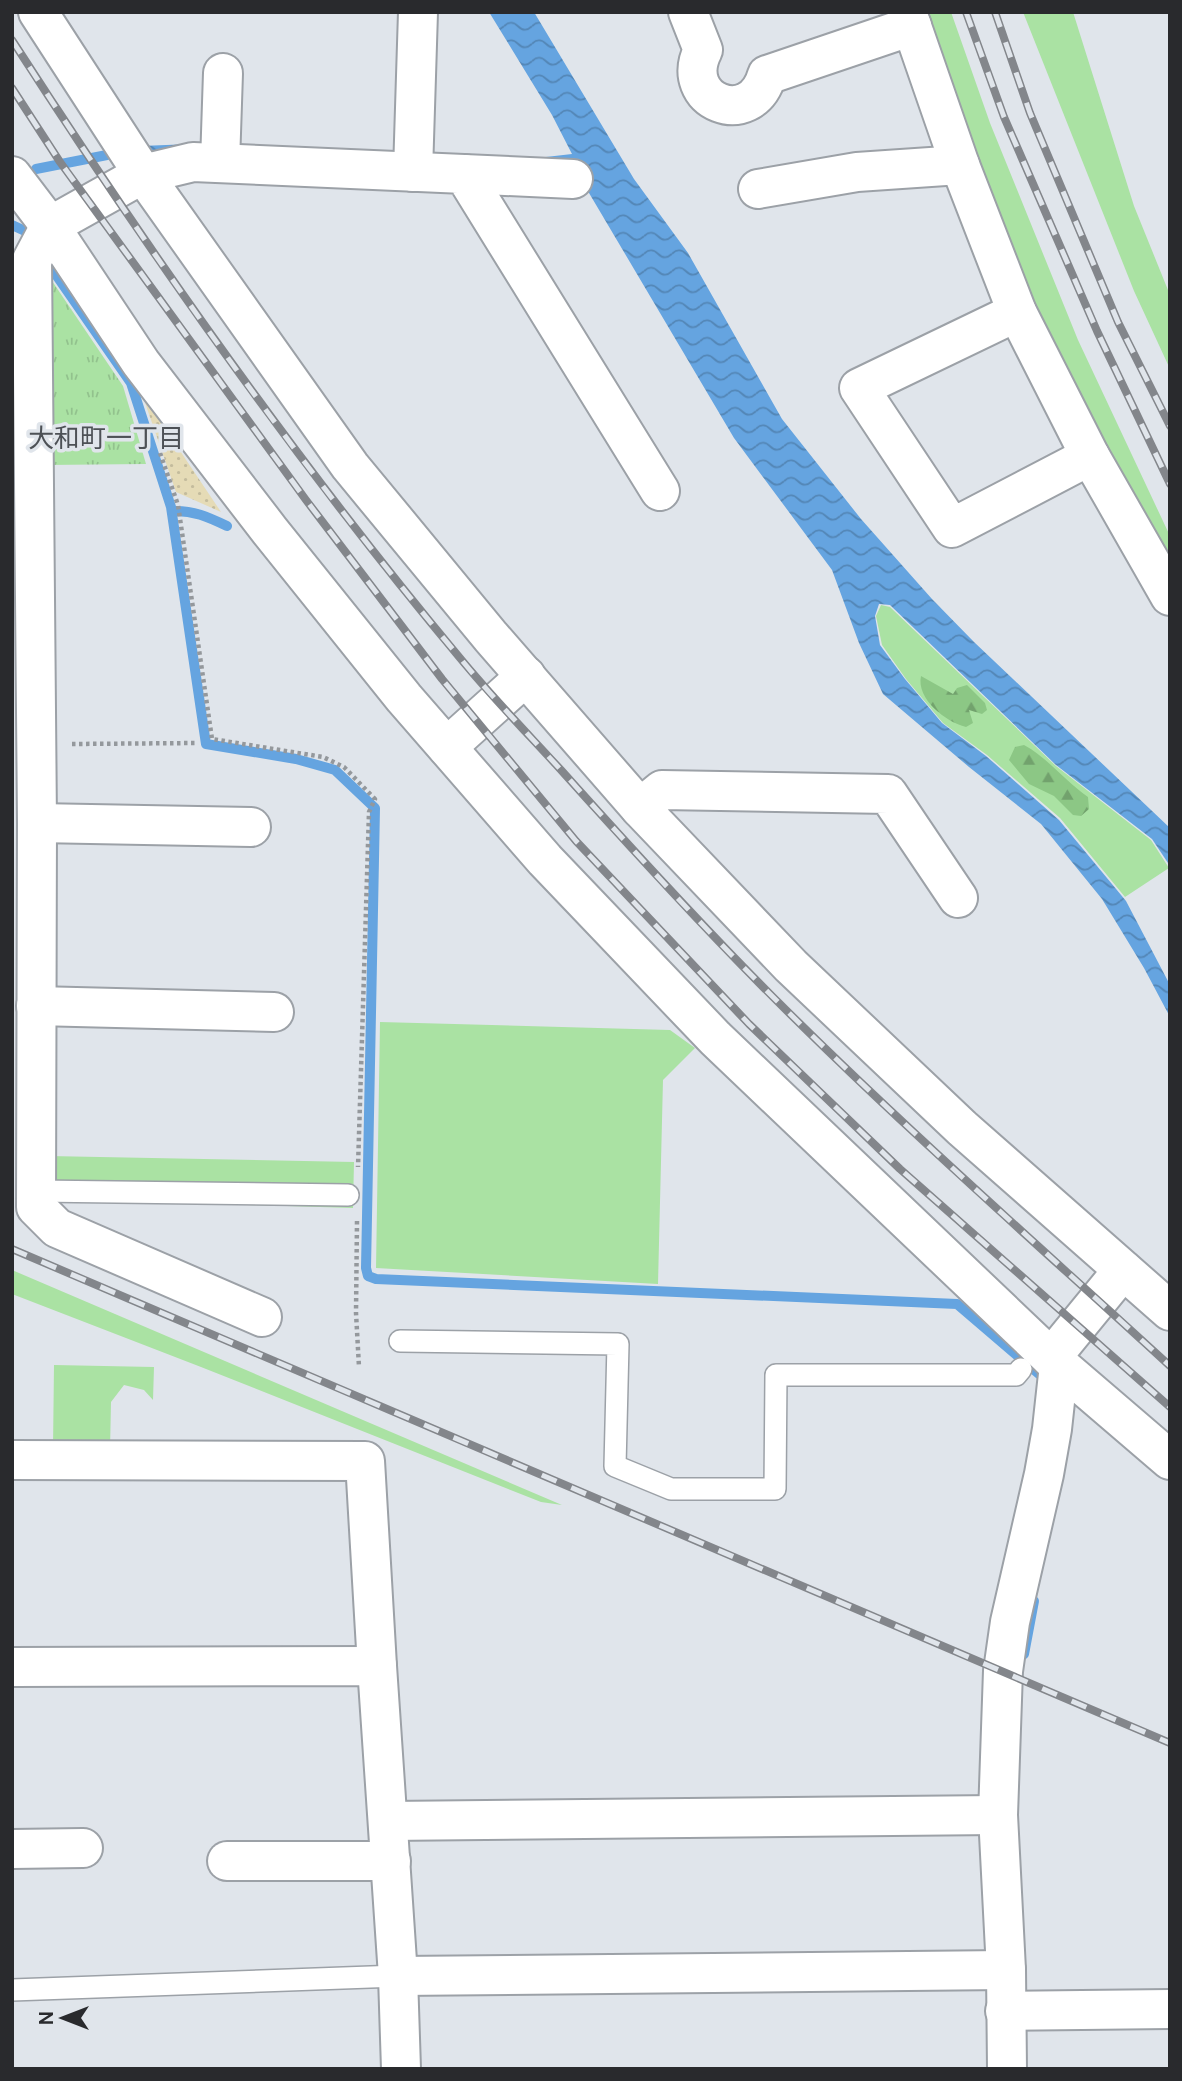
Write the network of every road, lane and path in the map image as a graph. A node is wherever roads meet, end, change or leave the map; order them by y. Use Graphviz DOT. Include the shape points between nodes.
graph roads {
  1 [pos="38,12"];
  2 [pos="418,12"];
  3 [pos="688,12"];
  4 [pos="910,19"];
  5 [pos="223,73"];
  6 [pos="220,153"];
  7 [pos="414,162"];
  8 [pos="960,165"];
  9 [pos="143,174"];
  10 [pos="464,174"];
  11 [pos="12,176"];
  12 [pos="573,178"];
  13 [pos="758,189"];
  14 [pos="42,241"];
  15 [pos="1017,312"];
  16 [pos="1090,456"];
  17 [pos="660,491"];
  18 [pos="178,505"];
  19 [pos="1170,596"];
  20 [pos="526,676"];
  21 [pos="198,743"];
  22 [pos="37,744"];
  23 [pos="447,747"];
  24 [pos="640,808"];
  25 [pos="37,822"];
  26 [pos="251,827"];
  27 [pos="958,898"];
  28 [pos="36,1006"];
  29 [pos="274,1012"];
  30 [pos="24,1067"];
  31 [pos="358,1172"];
  32 [pos="36,1191"];
  33 [pos="352,1203"];
  34 [pos="1123,1270"];
  35 [pos="1170,1311"];
  36 [pos="262,1317"];
  37 [pos="400,1341"];
  38 [pos="1044,1364"];
  39 [pos="359,1367"];
  40 [pos="12,1460"];
  41 [pos="1170,1460"];
  42 [pos="377,1666"];
  43 [pos="12,1667"];
  44 [pos="998,1815"];
  45 [pos="388,1821"];
  46 [pos="83,1848"];
  47 [pos="12,1849"];
  48 [pos="227,1861"];
  49 [pos="391,1861"];
  50 [pos="1006,1970"];
  51 [pos="398,1976"];
  52 [pos="12,1990"];
  53 [pos="1170,2009"];
  54 [pos="1016,2010"];
  55 [pos="401,2069"];
  56 [pos="1007,2069"];
  1 -- 9 [label="street"];
  2 -- 7 [label="street"];
  3 -- 4 [label="street" via="703,50 696,69 701,87 711,99 734,106 757,95 767,75"];
  4 -- 8 [label="street"];
  5 -- 6 [label="street"];
  6 -- 7 [label="street"];
  6 -- 9 [label="street"];
  7 -- 10 [label="street"];
  8 -- 13 [label="street" via="857,172"];
  8 -- 15 [label="street"];
  9 -- 14 [label="street"];
  9 -- 20 [label="street" via="349,466"];
  10 -- 12 [label="street"];
  10 -- 17 [label="street"];
  11 -- 14 [label="street"];
  14 -- 22 [label="street" via="32,260"];
  14 -- 23 [label="street"];
  15 -- 16 [label="street"];
  15 -- 16 [label="street" via="859,388 952,528"];
  16 -- 19 [label="street"];
  18 -- 31 [label="path" via="212,739 323,757 344,767 375,799"];
  20 -- 23 [label="street"];
  20 -- 24 [label="street"];
  21 -- 22 [label="path"];
  22 -- 25 [label="street"];
  23 -- 38 [label="street" via="545,860 715,1038"];
  24 -- 27 [label="street" via="663,790 888,794"];
  24 -- 34 [label="street" via="791,966 962,1128"];
  25 -- 26 [label="street"];
  25 -- 28 [label="street"];
  28 -- 29 [label="street"];
  28 -- 30 [label="street"];
  30 -- 32 [label="street"];
  32 -- 33 [label="lane"];
  32 -- 36 [label="street" via="36,1207 57,1228"];
  33 -- 39 [label="path"];
  34 -- 35 [label="street"];
  34 -- 38 [label="street"];
  37 -- 38 [label="lane" via="618,1344 615,1466 671,1489 775,1489 776,1375 1016,1375"];
  38 -- 41 [label="street"];
  38 -- 44 [label="street" via="1052,1429 1003,1671"];
  40 -- 42 [label="street" via="365,1461"];
  42 -- 43 [label="street"];
  42 -- 45 [label="street"];
  44 -- 45 [label="street"];
  44 -- 50 [label="street"];
  45 -- 49 [label="street"];
  46 -- 47 [label="street"];
  48 -- 49 [label="street"];
  49 -- 51 [label="street"];
  50 -- 51 [label="street"];
  50 -- 54 [label="street"];
  51 -- 52 [label="lane"];
  51 -- 55 [label="street"];
  53 -- 54 [label="street"];
  54 -- 56 [label="street"];
}
